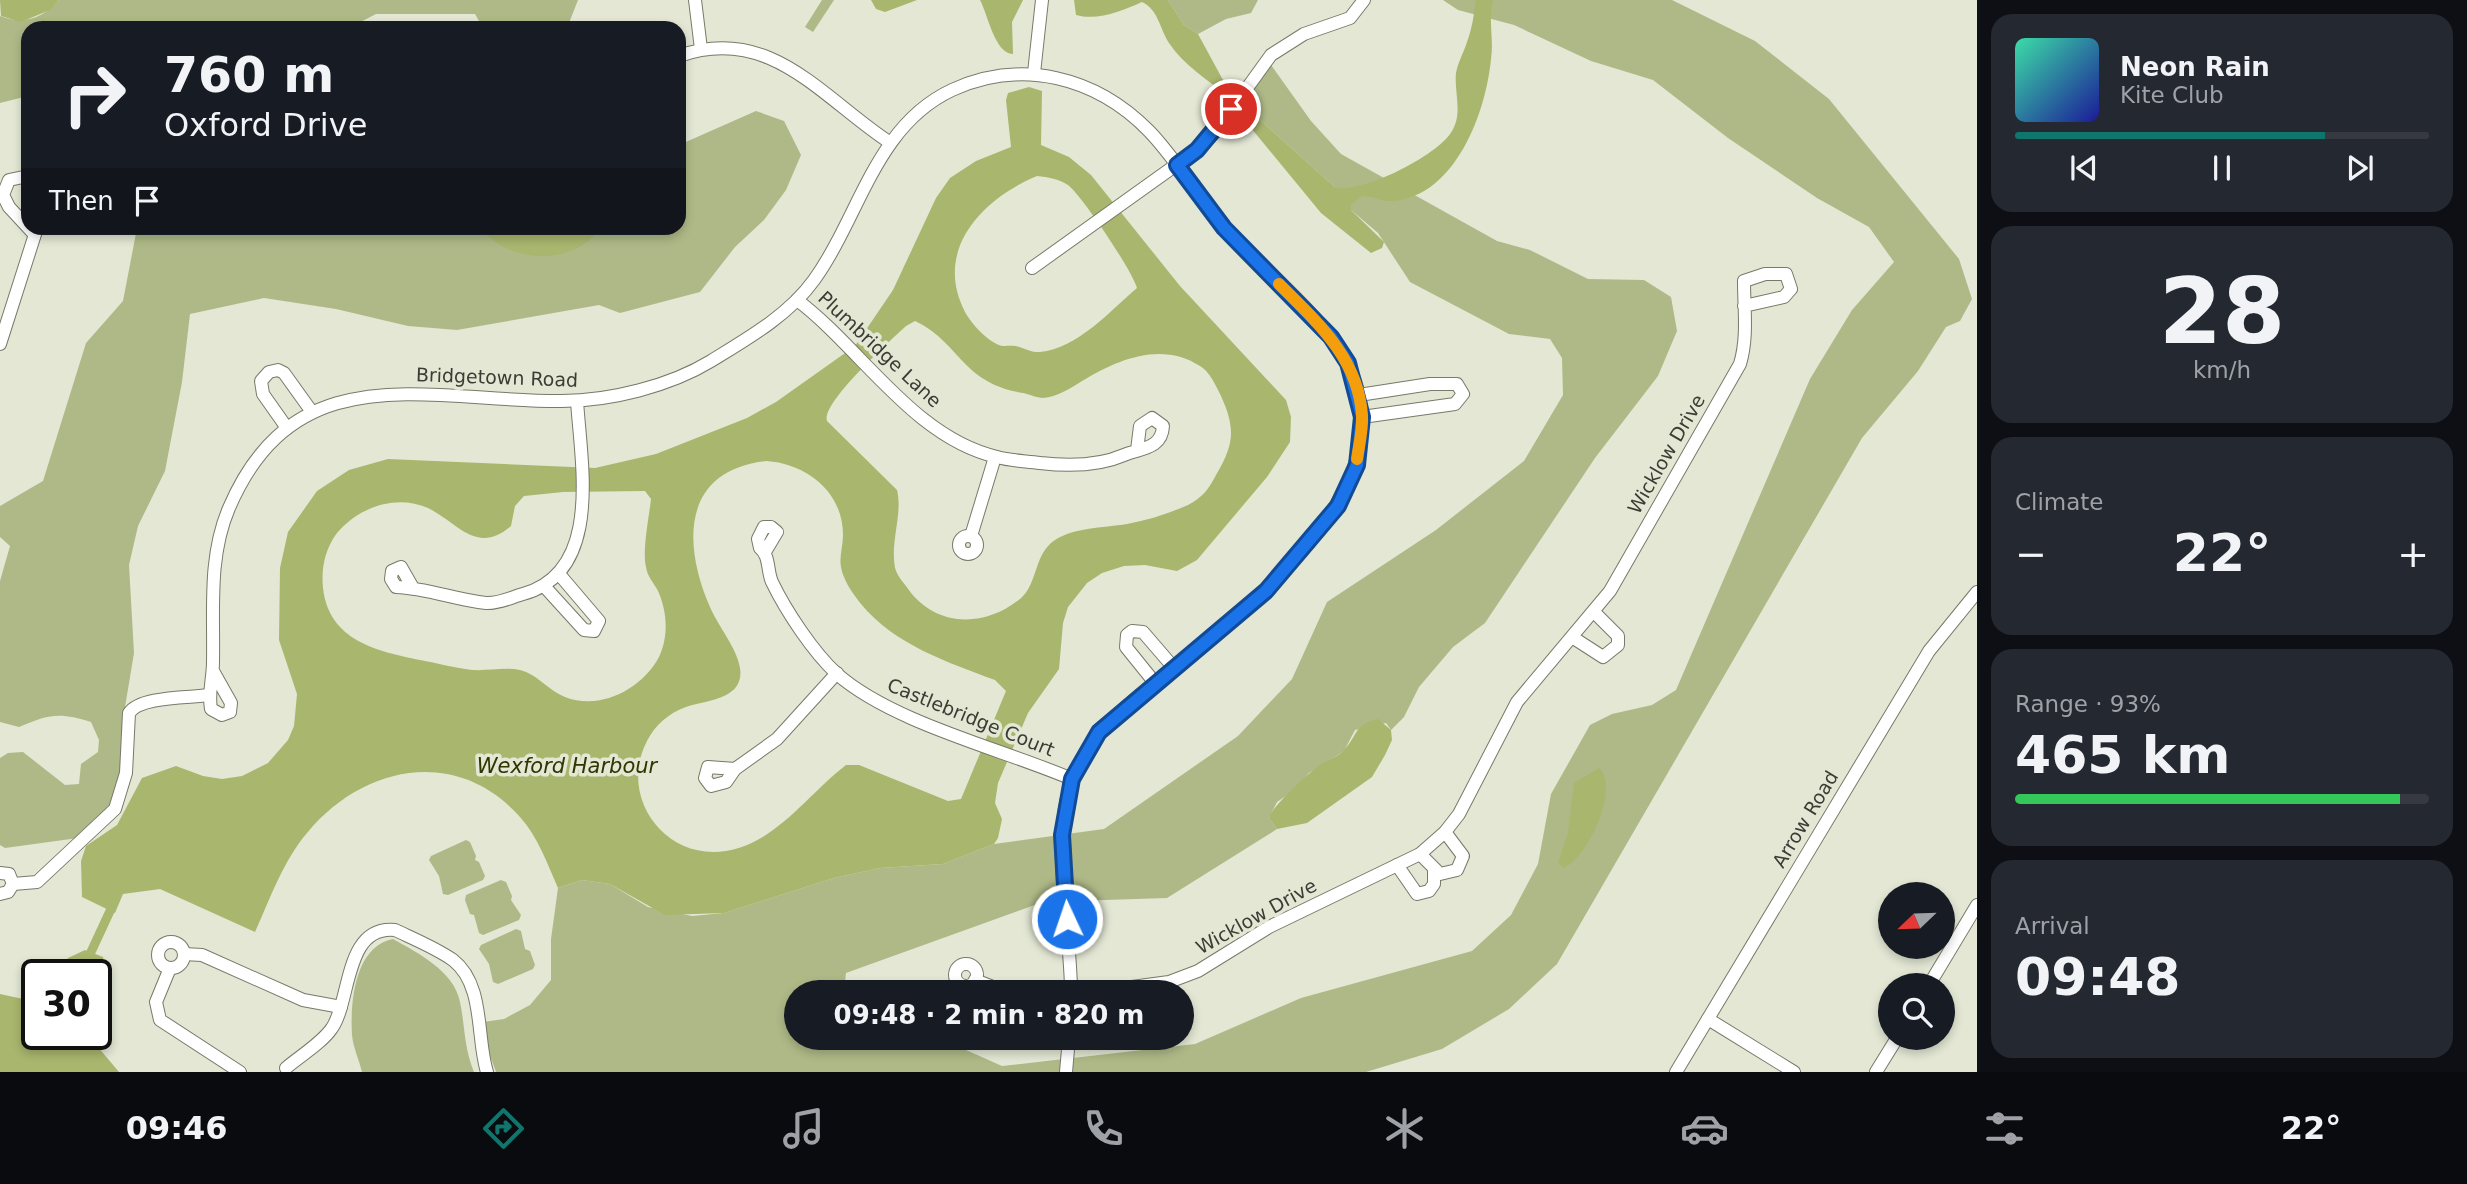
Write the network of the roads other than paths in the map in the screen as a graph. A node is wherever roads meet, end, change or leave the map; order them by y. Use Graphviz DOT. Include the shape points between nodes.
graph roads {
  1 [pos="695,0"];
  2 [pos="1042,0"];
  3 [pos="1364,0"];
  4 [pos="701,49"];
  5 [pos="686,54"];
  6 [pos="1034,74"];
  7 [pos="889,142"];
  8 [pos="1177,165"];
  9 [pos="21,177"];
  10 [pos="21,218"];
  11 [pos="34,235"];
  12 [pos="1032,268"];
  13 [pos="797,300"];
  14 [pos="1744,306"];
  15 [pos="0,344"];
  16 [pos="1359,395"];
  17 [pos="577,401"];
  18 [pos="312,412"];
  19 [pos="1362,417"];
  20 [pos="287,428"];
  21 [pos="1137,450"];
  22 [pos="995,457"];
  23 [pos="971,536"];
  24 [pos="765,552"];
  25 [pos="559,574"];
  26 [pos="544,586"];
  27 [pos="413,588"];
  28 [pos="1977,592"];
  29 [pos="1594,612"];
  30 [pos="1572,637"];
  31 [pos="1174,668"];
  32 [pos="214,671"];
  33 [pos="837,673"];
  34 [pos="1155,683"];
  35 [pos="209,695"];
  36 [pos="735,769"];
  37 [pos="1072,779"];
  38 [pos="1445,832"];
  39 [pos="1420,854"];
  40 [pos="1397,865"];
  41 [pos="1434,870"];
  42 [pos="0,873"];
  43 [pos="13,884"];
  44 [pos="0,894"];
  45 [pos="1977,905"];
  46 [pos="184,954"];
  47 [pos="170,968"];
  48 [pos="1936,973"];
  49 [pos="1071,980"];
  50 [pos="1174,980"];
  51 [pos="341,1007"];
  52 [pos="1708,1019"];
  53 [pos="1068,1050"];
  54 [pos="1890,1050"];
  55 [pos="1068,1056"];
  56 [pos="284,1071"];
  57 [pos="240,1072"];
  58 [pos="487,1072"];
  59 [pos="1056,1072"];
  60 [pos="1066,1072"];
  61 [pos="1676,1072"];
  62 [pos="1794,1072"];
  63 [pos="1876,1072"];
  1 -- 4 [label="street"];
  2 -- 6 [label="street"];
  3 -- 8 [label="street" via="1350,18 1304,34 1271,55 1216,131"];
  4 -- 5 [label="street"];
  4 -- 7 [label="street" via="732,48 779,60"];
  6 -- 7 [label="street, Bridgetown Road" via="998,76 950,91 910,119"];
  6 -- 8 [label="street, Bridgetown Road" via="1108,96 1153,135"];
  7 -- 13 [label="street, Bridgetown Road" via="837,245"];
  8 -- 12 [label="street"];
  8 -- 16 [label="street, Bridgetown Road" via="1224,228 1331,337 1348,363"];
  9 -- 10 [label="street" via="9,180 3,194"];
  11 -- 15 [label="street"];
  13 -- 17 [label="street, Bridgetown Road" via="705,366 622,396"];
  13 -- 22 [label="street, Plumbridge Lane" via="925,419 954,439"];
  14 -- 29 [label="street, Wicklow Drive" via="1746,343 1740,364 1611,591"];
  16 -- 19 [label="street, Bridgetown Road"];
  16 -- 19 [label="street" via="1430,384 1457,384 1462,394 1455,404"];
  17 -- 18 [label="street, Bridgetown Road" via="407,392 345,400"];
  17 -- 25 [label="street" via="582,521 575,548"];
  18 -- 20 [label="street, Bridgetown Road"];
  18 -- 20 [label="street" via="290,379 278,370 265,376 262,387 268,402"];
  19 -- 31 [label="street, Bridgetown Road" via="1357,465 1338,506 1266,591"];
  20 -- 32 [label="street, Bridgetown Road" via="241,479 219,532 212,589"];
  21 -- 22 [label="street, Plumbridge Lane" via="1115,459 1060,465"];
  22 -- 23 [label="street"];
  24 -- 33 [label="street, Castlebridge Court" via="771,578 788,612"];
  25 -- 26 [label="street"];
  25 -- 26 [label="street" via="599,621 594,631 584,630"];
  26 -- 27 [label="street" via="489,604"];
  28 -- 52 [label="street, Arrow Road" via="1929,651"];
  29 -- 30 [label="street, Wicklow Drive"];
  29 -- 30 [label="street" via="1618,636 1618,645 1603,657"];
  30 -- 38 [label="street, Wicklow Drive" via="1517,702 1459,814"];
  31 -- 34 [label="street, Bridgetown Road"];
  31 -- 34 [label="street" via="1143,632 1132,631 1126,647"];
  32 -- 35 [label="street, Bridgetown Road"];
  32 -- 35 [label="street, Bridgetown Road" via="231,703 230,712 215,712"];
  33 -- 36 [label="street" via="777,739"];
  33 -- 37 [label="street, Castlebridge Court" via="889,708"];
  34 -- 37 [label="street, Bridgetown Road" via="1099,732"];
  35 -- 43 [label="street" via="132,708 126,773 115,809 37,882"];
  37 -- 49 [label="street, Bridgetown Road" via="1062,835"];
  38 -- 39 [label="street, Wicklow Drive"];
  38 -- 41 [label="street" via="1463,856 1461,865 1449,874"];
  39 -- 40 [label="street, Wicklow Drive"];
  39 -- 41 [label="street"];
  40 -- 41 [label="street" via="1417,894 1434,884"];
  40 -- 50 [label="street, Wicklow Drive" via="1269,927 1198,971"];
  42 -- 43 [label="street" via="9,874"];
  43 -- 44 [label="street"];
  45 -- 48 [label="street"];
  46 -- 47 [label="street" via="180,965"];
  46 -- 47 [label="street" via="177,943 161,948 159,961"];
  46 -- 51 [label="street" via="202,955 303,1000"];
  47 -- 57 [label="street" via="156,1002 160,1020"];
  51 -- 56 [label="street" via="332,1028"];
  51 -- 58 [label="street" via="348,973 365,942 380,930 395,930 449,958 466,974 473,987"];
  52 -- 61 [label="street, Arrow Road"];
  52 -- 62 [label="street"];
  53 -- 55 [label="street"];
  54 -- 63 [label="street"];
  55 -- 59 [label="street"];
  55 -- 60 [label="street"];
}
